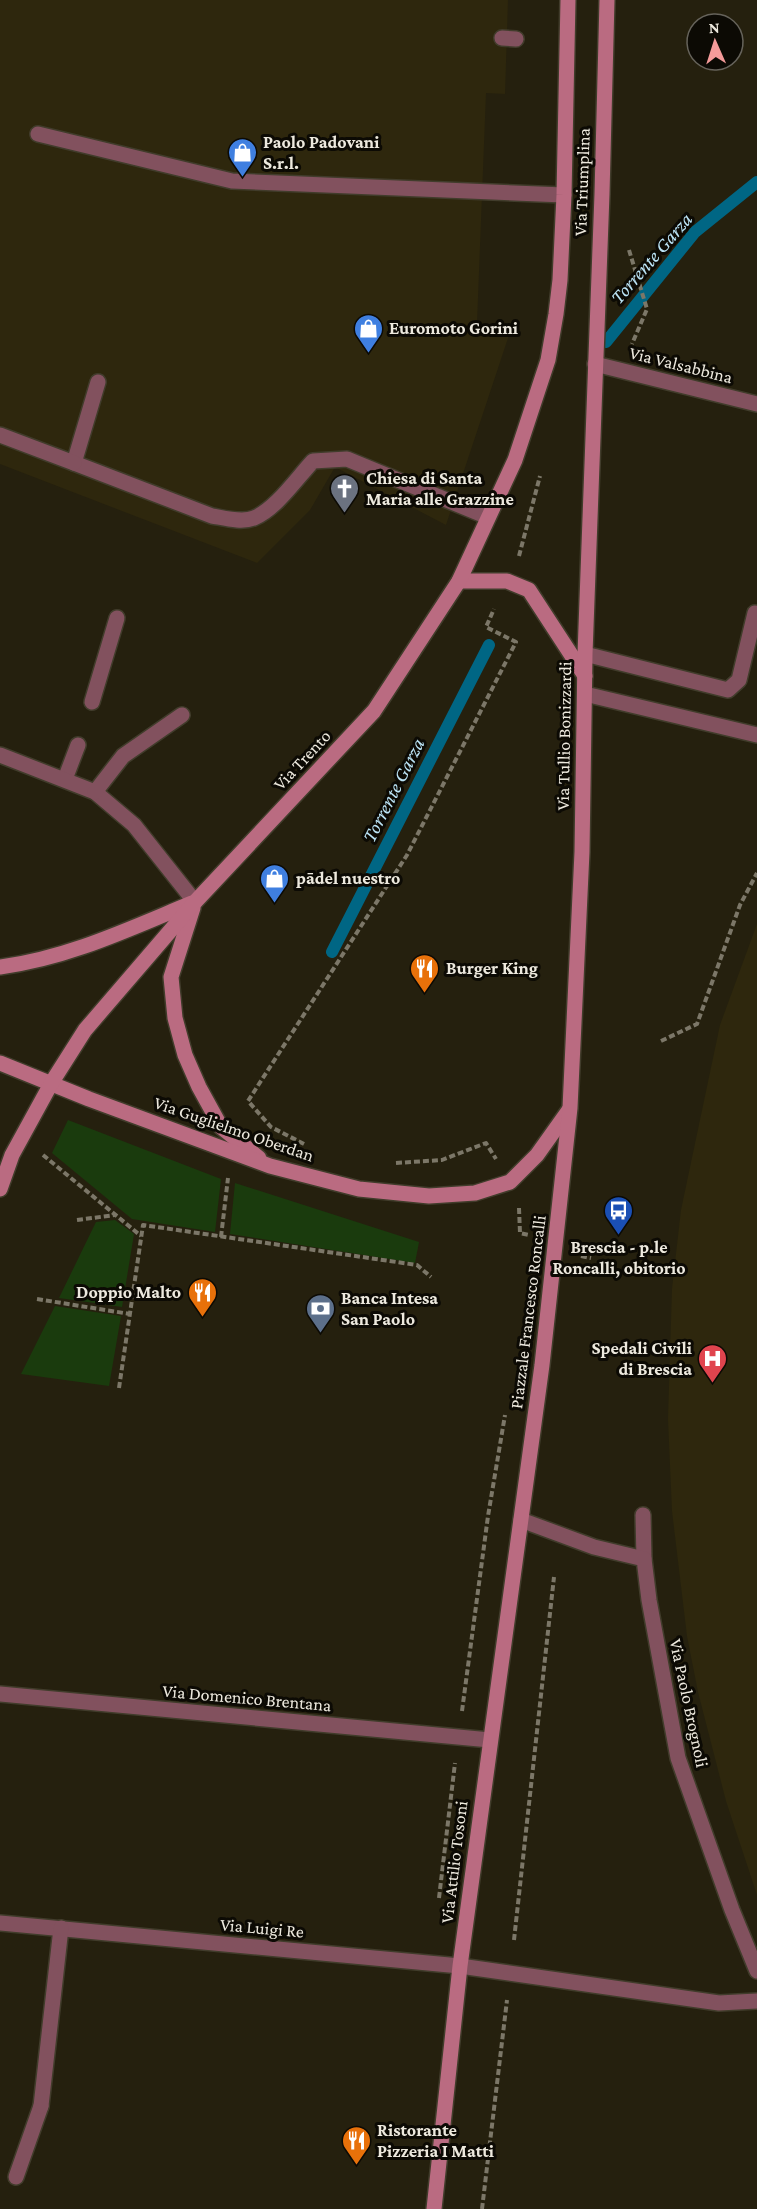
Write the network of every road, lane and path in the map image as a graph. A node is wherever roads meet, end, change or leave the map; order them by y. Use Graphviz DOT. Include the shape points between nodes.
graph roads {
  1 [pos="568,0"];
  2 [pos="607,0"];
  3 [pos="38,134"];
  4 [pos="564,195"];
  5 [pos="632,259"];
  6 [pos="556,314"];
  7 [pos="630,349"];
  8 [pos="595,364"];
  9 [pos="98,381"];
  10 [pos="757,404"];
  11 [pos="0,435"];
  12 [pos="74,464"];
  13 [pos="488,517"];
  14 [pos="459,580"];
  15 [pos="755,613"];
  16 [pos="117,618"];
  17 [pos="486,627"];
  18 [pos="585,654"];
  19 [pos="585,676"];
  20 [pos="585,694"];
  21 [pos="92,702"];
  22 [pos="182,715"];
  23 [pos="757,735"];
  24 [pos="78,746"];
  25 [pos="0,755"];
  26 [pos="65,779"];
  27 [pos="95,792"];
  28 [pos="757,873"];
  29 [pos="195,902"];
  30 [pos="0,967"];
  31 [pos="662,1041"];
  32 [pos="0,1063"];
  33 [pos="52,1082"];
  34 [pos="570,1108"];
  35 [pos="486,1143"];
  36 [pos="309,1147"];
  37 [pos="43,1155"];
  38 [pos="386,1161"];
  39 [pos="270,1166"];
  40 [pos="229,1175"];
  41 [pos="0,1189"];
  42 [pos="519,1205"];
  43 [pos="116,1215"];
  44 [pos="77,1220"];
  45 [pos="141,1236"];
  46 [pos="535,1236"];
  47 [pos="221,1237"];
  48 [pos="431,1277"];
  49 [pos="36,1299"];
  50 [pos="130,1314"];
  51 [pos="119,1388"];
  52 [pos="643,1515"];
  53 [pos="521,1520"];
  54 [pos="644,1559"];
  55 [pos="554,1577"];
  56 [pos="0,1694"];
  57 [pos="490,1740"];
  58 [pos="0,1923"];
  59 [pos="61,1929"];
  60 [pos="514,1940"];
  61 [pos="460,1966"];
  62 [pos="757,1971"];
  63 [pos="507,2000"];
  64 [pos="757,2001"];
  65 [pos="16,2177"];
  66 [pos="434,2209"];
  67 [pos="482,2209"];
  1 -- 4 [label="main road, Via Triumplina"];
  2 -- 8 [label="main road, Via Triumplina"];
  3 -- 4 [label="street" via="232,181"];
  4 -- 6 [label="main road, Via Triumplina"];
  5 -- 7 [label="path" via="647,309"];
  6 -- 13 [label="main road, Via Trento" via="548,360 525,432"];
  8 -- 10 [label="street, Via Valsabbina"];
  8 -- 18 [label="main road, Via Tullio Bonizzardi"];
  9 -- 12 [label="street"];
  11 -- 12 [label="street"];
  12 -- 13 [label="street" via="212,516 233,520 253,519 271,508 313,461 347,459"];
  13 -- 14 [label="main road, Via Trento"];
  14 -- 19 [label="main road" via="507,581 529,590"];
  14 -- 29 [label="main road, Via Trento" via="374,711"];
  15 -- 18 [label="street" via="739,680 728,690"];
  16 -- 21 [label="street"];
  17 -- 36 [label="path" via="516,642 407,855 248,1101 271,1127"];
  18 -- 19 [label="main road, Via Tullio Bonizzardi"];
  19 -- 20 [label="main road, Via Tullio Bonizzardi"];
  20 -- 23 [label="street"];
  20 -- 34 [label="main road, Via Tullio Bonizzardi"];
  22 -- 27 [label="street" via="123,756"];
  24 -- 26 [label="street"];
  25 -- 26 [label="street"];
  26 -- 27 [label="street"];
  27 -- 29 [label="street" via="134,825"];
  28 -- 31 [label="path" via="741,904 697,1024"];
  29 -- 30 [label="main road" via="82,949 33,963"];
  29 -- 33 [label="main road, Via Trento" via="85,1030"];
  29 -- 39 [label="main road" via="171,977 175,1018 185,1055 221,1127"];
  32 -- 33 [label="main road, Via Guglielmo Oberdan"];
  33 -- 39 [label="main road, Via Guglielmo Oberdan"];
  33 -- 41 [label="main road, Via Trento" via="12,1155"];
  34 -- 39 [label="main road, Via Guglielmo Oberdan" via="537,1155 510,1182 475,1193 429,1196 359,1189"];
  34 -- 53 [label="main road, Piazzale Francesco Roncalli"];
  35 -- 38 [label="path" via="442,1160"];
  37 -- 43 [label="path"];
  40 -- 47 [label="path"];
  42 -- 46 [label="path" via="520,1233"];
  43 -- 44 [label="path"];
  43 -- 45 [label="path"];
  45 -- 47 [label="path" via="143,1225"];
  45 -- 50 [label="path"];
  47 -- 48 [label="path" via="417,1265"];
  49 -- 50 [label="path"];
  50 -- 51 [label="path"];
  52 -- 54 [label="street, Via Paolo Brognoli"];
  53 -- 54 [label="street" via="594,1547"];
  53 -- 57 [label="main road, Via Attilio Tosoni"];
  54 -- 62 [label="street, Via Paolo Brognoli" via="678,1758"];
  55 -- 60 [label="path"];
  56 -- 57 [label="street, Via Domenico Brentana"];
  57 -- 61 [label="main road, Via Attilio Tosoni"];
  58 -- 59 [label="street, Via Luigi Re"];
  59 -- 61 [label="street, Via Luigi Re"];
  59 -- 65 [label="street" via="41,2106"];
  61 -- 64 [label="street" via="719,2003"];
  61 -- 66 [label="main road, Via Attilio Tosoni"];
  63 -- 67 [label="path"];
}
